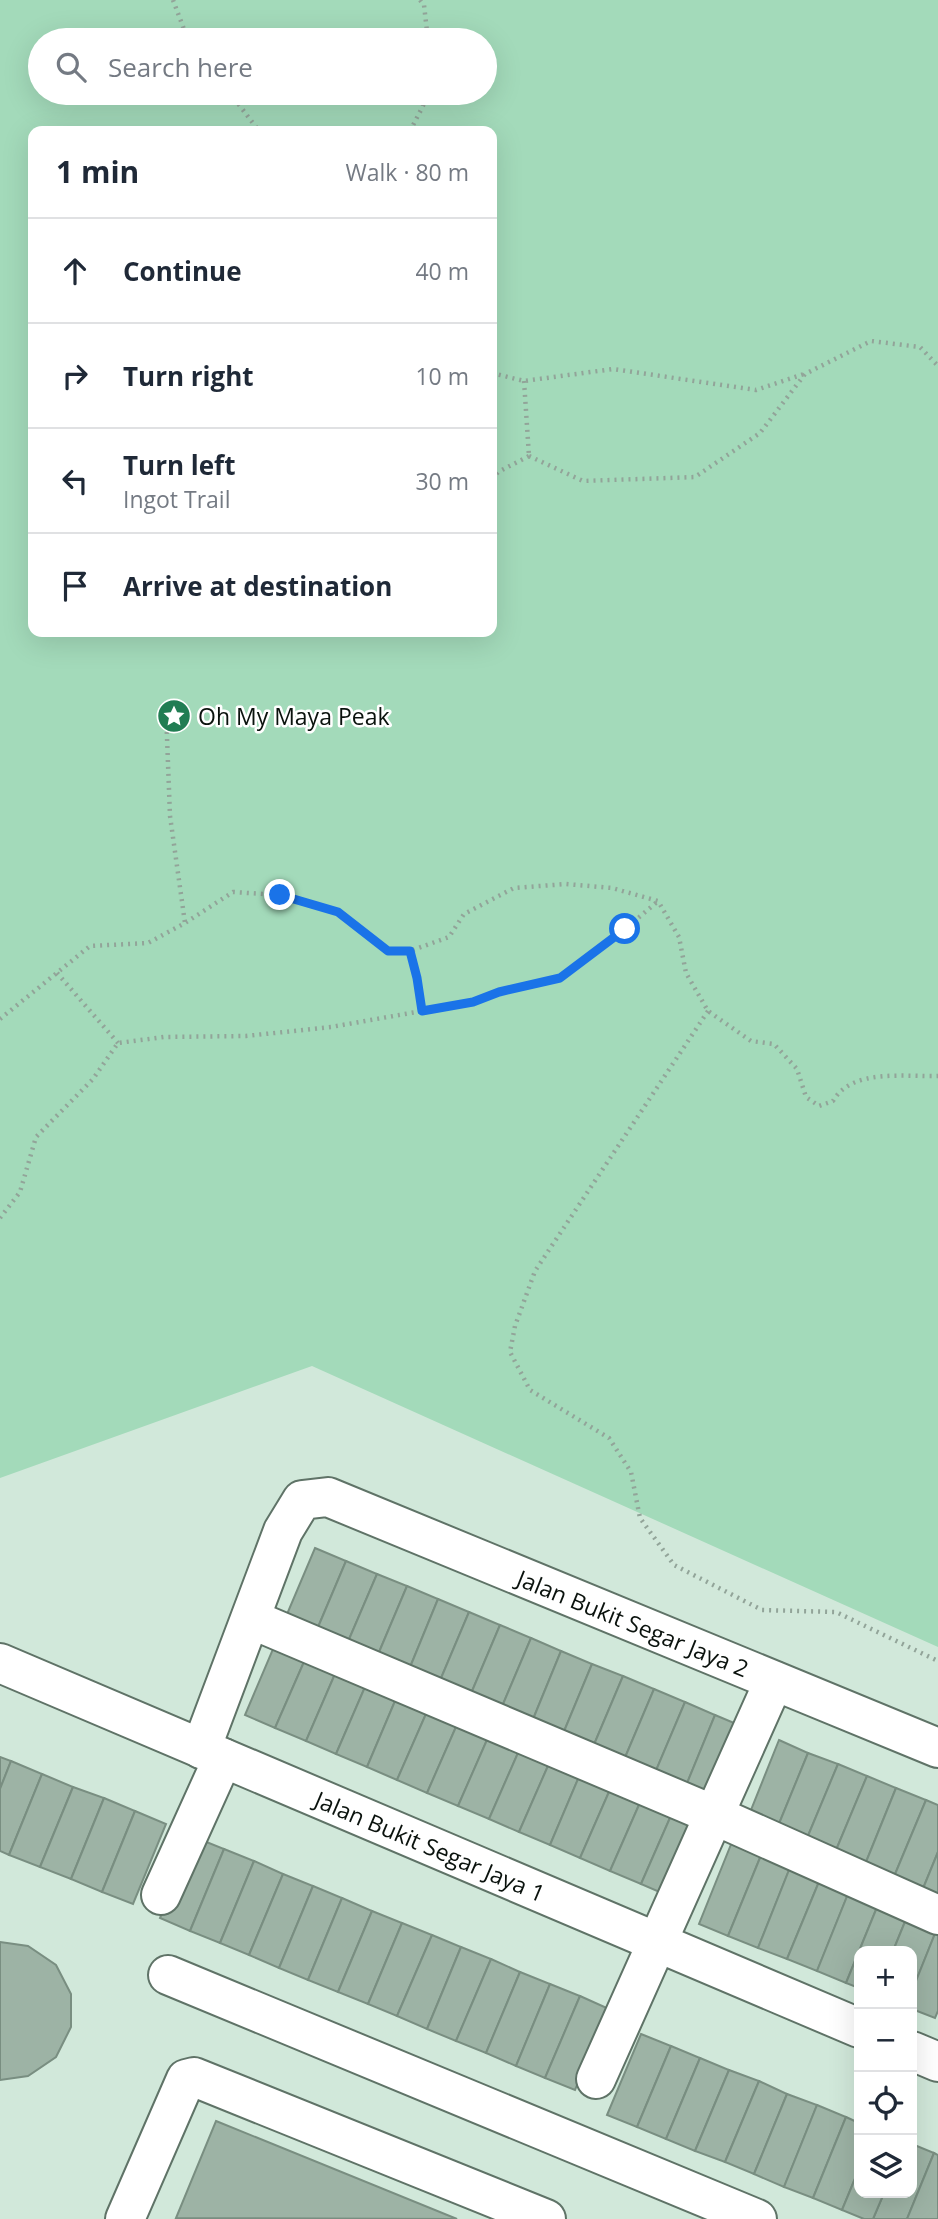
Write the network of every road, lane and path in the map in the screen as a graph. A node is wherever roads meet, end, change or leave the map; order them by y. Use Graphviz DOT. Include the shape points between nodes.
graph roads {
  1 [pos="173,0"];
  2 [pos="420,0"];
  3 [pos="184,28"];
  4 [pos="427,28"];
  5 [pos="239,105"];
  6 [pos="423,105"];
  7 [pos="255,126"];
  8 [pos="413,126"];
  9 [pos="938,366"];
  10 [pos="497,374"];
  11 [pos="805,374"];
  12 [pos="524,381"];
  13 [pos="529,456"];
  14 [pos="497,473"];
  15 [pos="166,711"];
  16 [pos="658,901"];
  17 [pos="185,923"];
  18 [pos="410,951"];
  19 [pos="57,973"];
  20 [pos="422,1011"];
  21 [pos="708,1011"];
  22 [pos="0,1019"];
  23 [pos="118,1043"];
  24 [pos="938,1076"];
  25 [pos="0,1218"];
  26 [pos="251,1619"];
  27 [pos="938,1661"];
  28 [pos="0,1663"];
  29 [pos="774,1681"];
  30 [pos="938,1748"];
  31 [pos="212,1754"];
  32 [pos="714,1815"];
  33 [pos="161,1895"];
  34 [pos="938,1915"];
  35 [pos="657,1942"];
  36 [pos="168,1975"];
  37 [pos="854,2026"];
  38 [pos="917,2053"];
  39 [pos="938,2062"];
  40 [pos="596,2079"];
  41 [pos="125,2219"];
  42 [pos="546,2219"];
  43 [pos="757,2219"];
  1 -- 3 [label="path"];
  2 -- 4 [label="path"];
  5 -- 7 [label="path"];
  6 -- 8 [label="path"];
  9 -- 11 [label="path" via="920,347 871,341"];
  10 -- 12 [label="path"];
  11 -- 12 [label="path" via="756,390 613,369"];
  11 -- 13 [label="path" via="760,433 695,477 583,481"];
  12 -- 13 [label="path"];
  13 -- 14 [label="path"];
  15 -- 17 [label="path" via="170,816"];
  16 -- 18 [label="path" via="612,888 565,884 514,888 464,914 449,937"];
  16 -- 20 [label="path" via="560,978"];
  16 -- 21 [label="path" via="679,937 686,973"];
  17 -- 18 [label="path" via="233,892 280,895 338,912 388,951"];
  17 -- 19 [label="path" via="148,943 90,946"];
  18 -- 20 [label="path"];
  19 -- 22 [label="path"];
  19 -- 23 [label="path"];
  20 -- 23 [label="path" via="246,1036"];
  21 -- 24 [label="path" via="751,1041 775,1044 797,1069 806,1097 819,1106 834,1101 840,1090 870,1077"];
  21 -- 27 [label="path" via="535,1271 510,1352 530,1390 609,1438 631,1472 640,1518 674,1565 762,1610 836,1612"];
  23 -- 25 [label="path" via="93,1079 36,1137 20,1192"];
  26 -- 29 [label="street, Jalan Bukit Segar Jaya 2" via="283,1531 302,1500 328,1497"];
  26 -- 31 [label="street"];
  26 -- 32 [label="street"];
  28 -- 31 [label="street, Jalan Bukit Segar Jaya 1"];
  29 -- 30 [label="street, Jalan Bukit Segar Jaya 2"];
  29 -- 32 [label="street"];
  31 -- 33 [label="street"];
  31 -- 35 [label="street, Jalan Bukit Segar Jaya 1"];
  32 -- 34 [label="street"];
  32 -- 35 [label="street"];
  35 -- 37 [label="street, Jalan Bukit Segar Jaya 1"];
  35 -- 40 [label="street"];
  36 -- 43 [label="street"];
  38 -- 39 [label="street"];
  41 -- 42 [label="street" via="186,2079 194,2077"];
}
